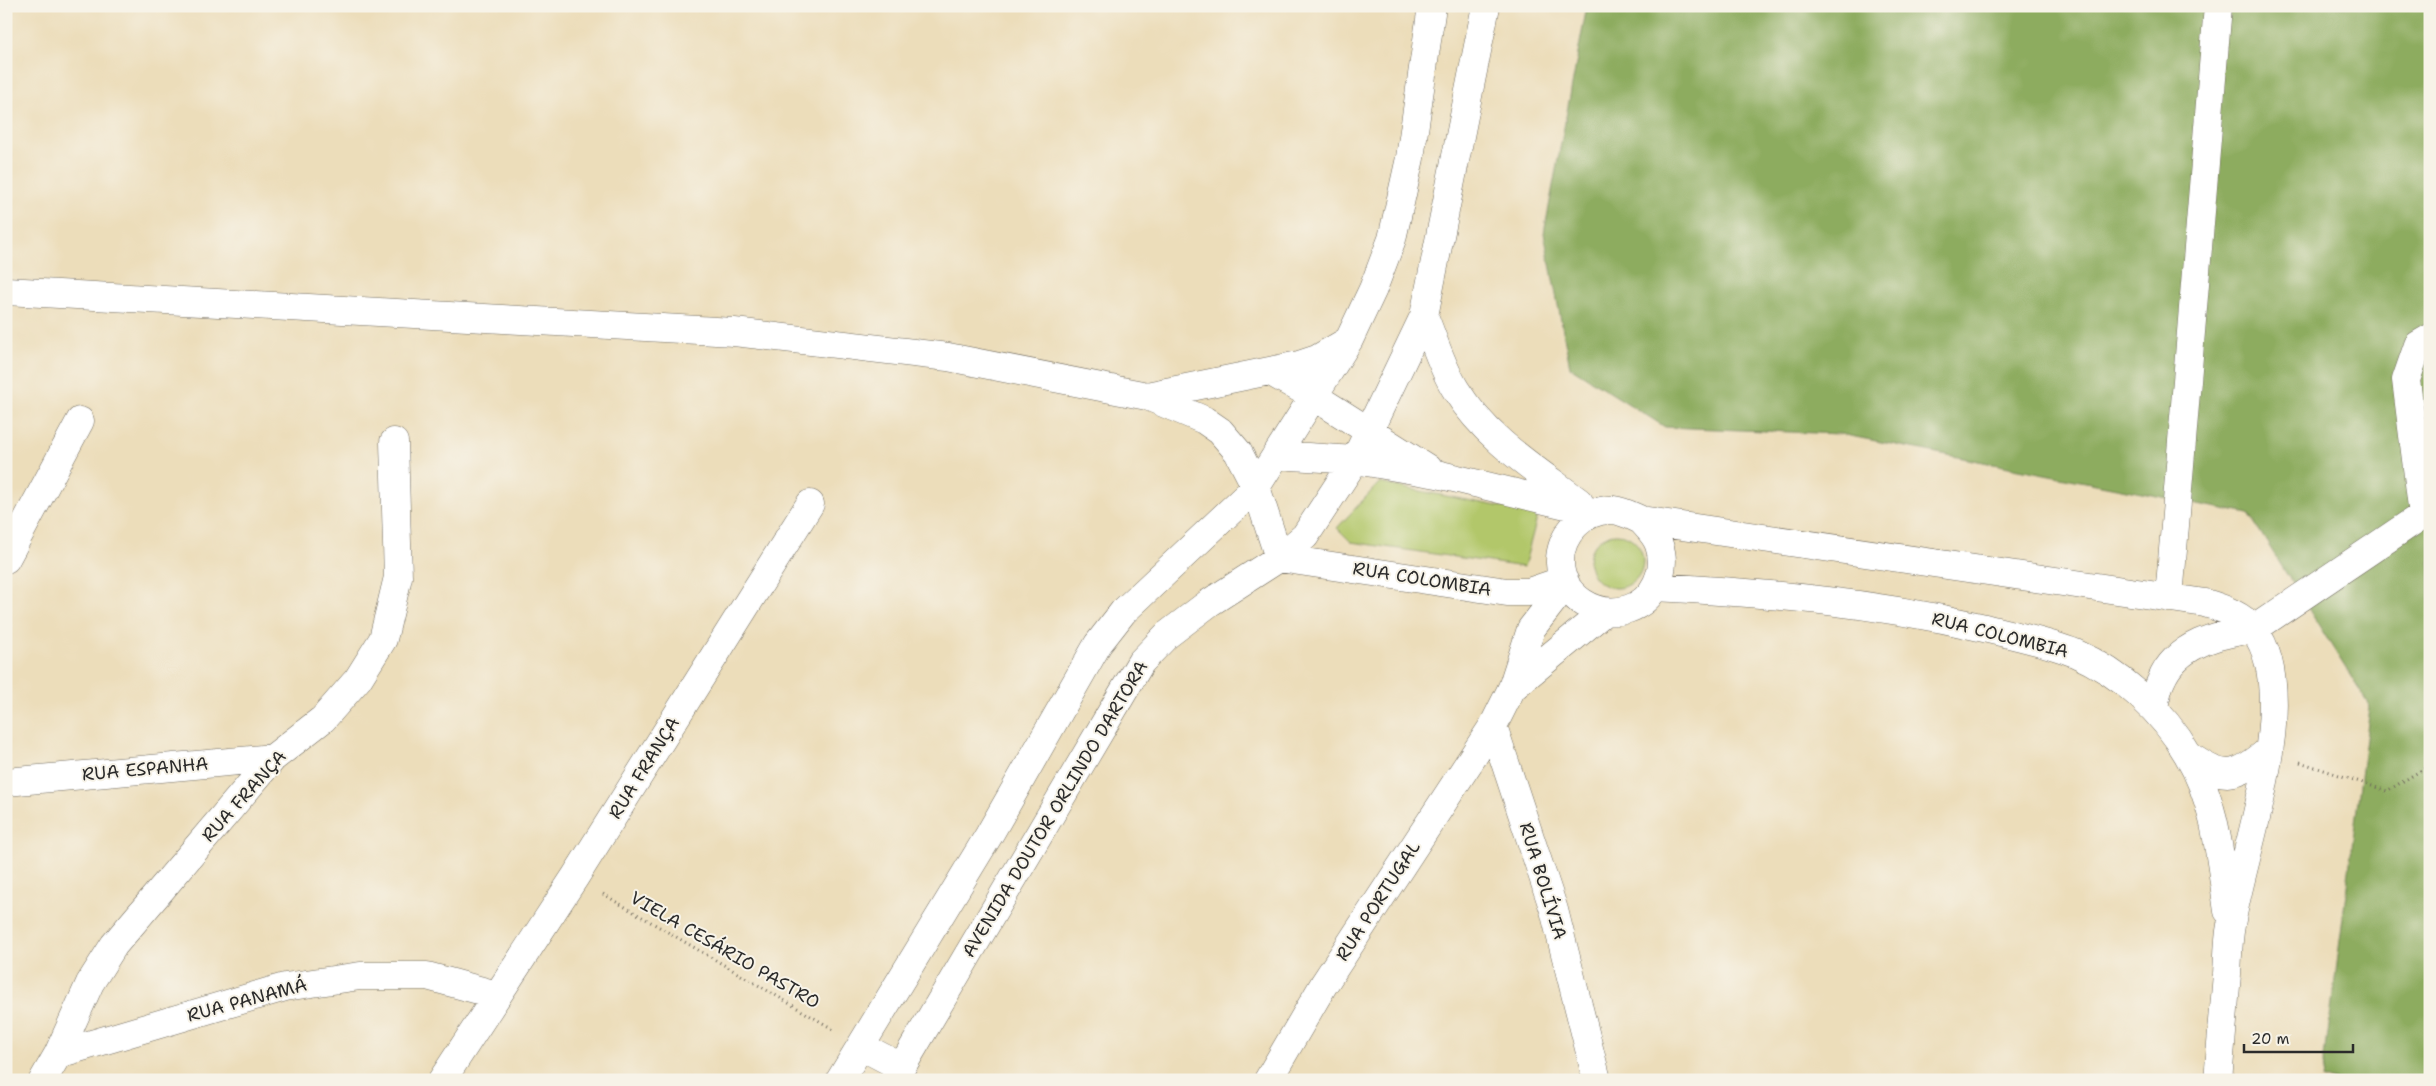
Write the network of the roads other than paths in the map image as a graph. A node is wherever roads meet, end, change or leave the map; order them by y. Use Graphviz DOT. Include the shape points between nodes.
graph roads {
  1 [pos="1432,6"];
  2 [pos="1486,6"];
  3 [pos="2218,6"];
  4 [pos="6,291"];
  5 [pos="1424,316"];
  6 [pos="2430,338"];
  7 [pos="1349,340"];
  8 [pos="1271,372"];
  9 [pos="1146,396"];
  10 [pos="1315,397"];
  11 [pos="80,421"];
  12 [pos="1369,431"];
  13 [pos="394,442"];
  14 [pos="1276,455"];
  15 [pos="1355,460"];
  16 [pos="1437,474"];
  17 [pos="1256,487"];
  18 [pos="810,504"];
  19 [pos="1592,511"];
  20 [pos="2426,513"];
  21 [pos="1641,520"];
  22 [pos="1279,558"];
  23 [pos="6,559"];
  24 [pos="1565,582"];
  25 [pos="1655,587"];
  26 [pos="2169,598"];
  27 [pos="1604,612"];
  28 [pos="2254,629"];
  29 [pos="1512,688"];
  30 [pos="2154,707"];
  31 [pos="1494,726"];
  32 [pos="2268,751"];
  33 [pos="2188,754"];
  34 [pos="273,758"];
  35 [pos="10,779"];
  36 [pos="2231,926"];
  37 [pos="497,995"];
  38 [pos="861,1046"];
  39 [pos="58,1054"];
  40 [pos="897,1073"];
  41 [pos="43,1080"];
  42 [pos="442,1080"];
  43 [pos="840,1080"];
  44 [pos="1268,1080"];
  45 [pos="1597,1080"];
  46 [pos="2218,1080"];
  1 -- 7 [label="street" via="1410,158 1392,239"];
  2 -- 5 [label="street, AVENIDA DOUTOR ORLINDO DARTORA"];
  3 -- 26 [label="street"];
  4 -- 9 [label="street" via="734,332 948,357"];
  5 -- 12 [label="street, AVENIDA DOUTOR ORLINDO DARTORA"];
  5 -- 19 [label="street" via="1455,388 1472,413 1502,445"];
  6 -- 20 [label="street" via="2418,344 2406,380"];
  7 -- 8 [label="street" via="1316,359"];
  7 -- 10 [label="street"];
  8 -- 9 [label="street"];
  8 -- 10 [label="street"];
  9 -- 17 [label="street" via="1204,420 1220,431 1238,452"];
  10 -- 12 [label="street"];
  10 -- 14 [label="street"];
  11 -- 23 [label="street"];
  12 -- 15 [label="street, AVENIDA DOUTOR ORLINDO DARTORA"];
  12 -- 16 [label="street"];
  13 -- 34 [label="street, RUA FRANÇA" via="398,577 382,639 358,679 323,719"];
  14 -- 15 [label="street"];
  14 -- 17 [label="street"];
  15 -- 16 [label="street"];
  15 -- 22 [label="street, AVENIDA DOUTOR ORLINDO DARTORA" via="1305,536"];
  16 -- 19 [label="street"];
  17 -- 22 [label="street"];
  17 -- 38 [label="street" via="1130,606 1098,644 989,835"];
  18 -- 37 [label="street, RUA FRANÇA"];
  19 -- 21 [label="street" via="1612,510"];
  19 -- 24 [label="street" via="1569,532 1562,547 1560,564"];
  20 -- 28 [label="street"];
  21 -- 25 [label="street" via="1655,537 1662,558"];
  21 -- 26 [label="street"];
  22 -- 24 [label="street, RUA COLOMBIA" via="1507,592 1529,592"];
  22 -- 40 [label="street, AVENIDA DOUTOR ORLINDO DARTORA" via="1209,603 1167,635 1141,662"];
  24 -- 27 [label="street" via="1576,598 1588,607"];
  24 -- 29 [label="street" via="1531,628"];
  25 -- 27 [label="street" via="1633,607 1619,612"];
  25 -- 30 [label="street, RUA COLOMBIA" via="1847,602 2042,642 2076,654 2107,671"];
  26 -- 28 [label="street" via="2224,609"];
  27 -- 29 [label="street"];
  28 -- 30 [label="street" via="2201,641 2184,652 2161,680"];
  28 -- 32 [label="street" via="2264,646 2270,669 2273,701"];
  29 -- 31 [label="street"];
  30 -- 33 [label="street, RUA COLOMBIA"];
  31 -- 44 [label="street, RUA PORTUGAL" via="1324,984"];
  31 -- 45 [label="street, RUA BOLÍVIA" via="1554,910"];
  32 -- 33 [label="street" via="2252,765 2224,774 2209,770"];
  32 -- 36 [label="street"];
  33 -- 36 [label="street, RUA COLOMBIA" via="2206,792 2216,827"];
  34 -- 35 [label="street, RUA ESPANHA"];
  34 -- 39 [label="street, RUA FRANÇA" via="114,945 90,983"];
  36 -- 46 [label="street"];
  37 -- 39 [label="street, RUA PANAMÁ" via="427,976 360,976 285,987"];
  37 -- 42 [label="street, RUA FRANÇA"];
  38 -- 40 [label="street"];
  38 -- 43 [label="street"];
  39 -- 41 [label="street, RUA FRANÇA"];
}
